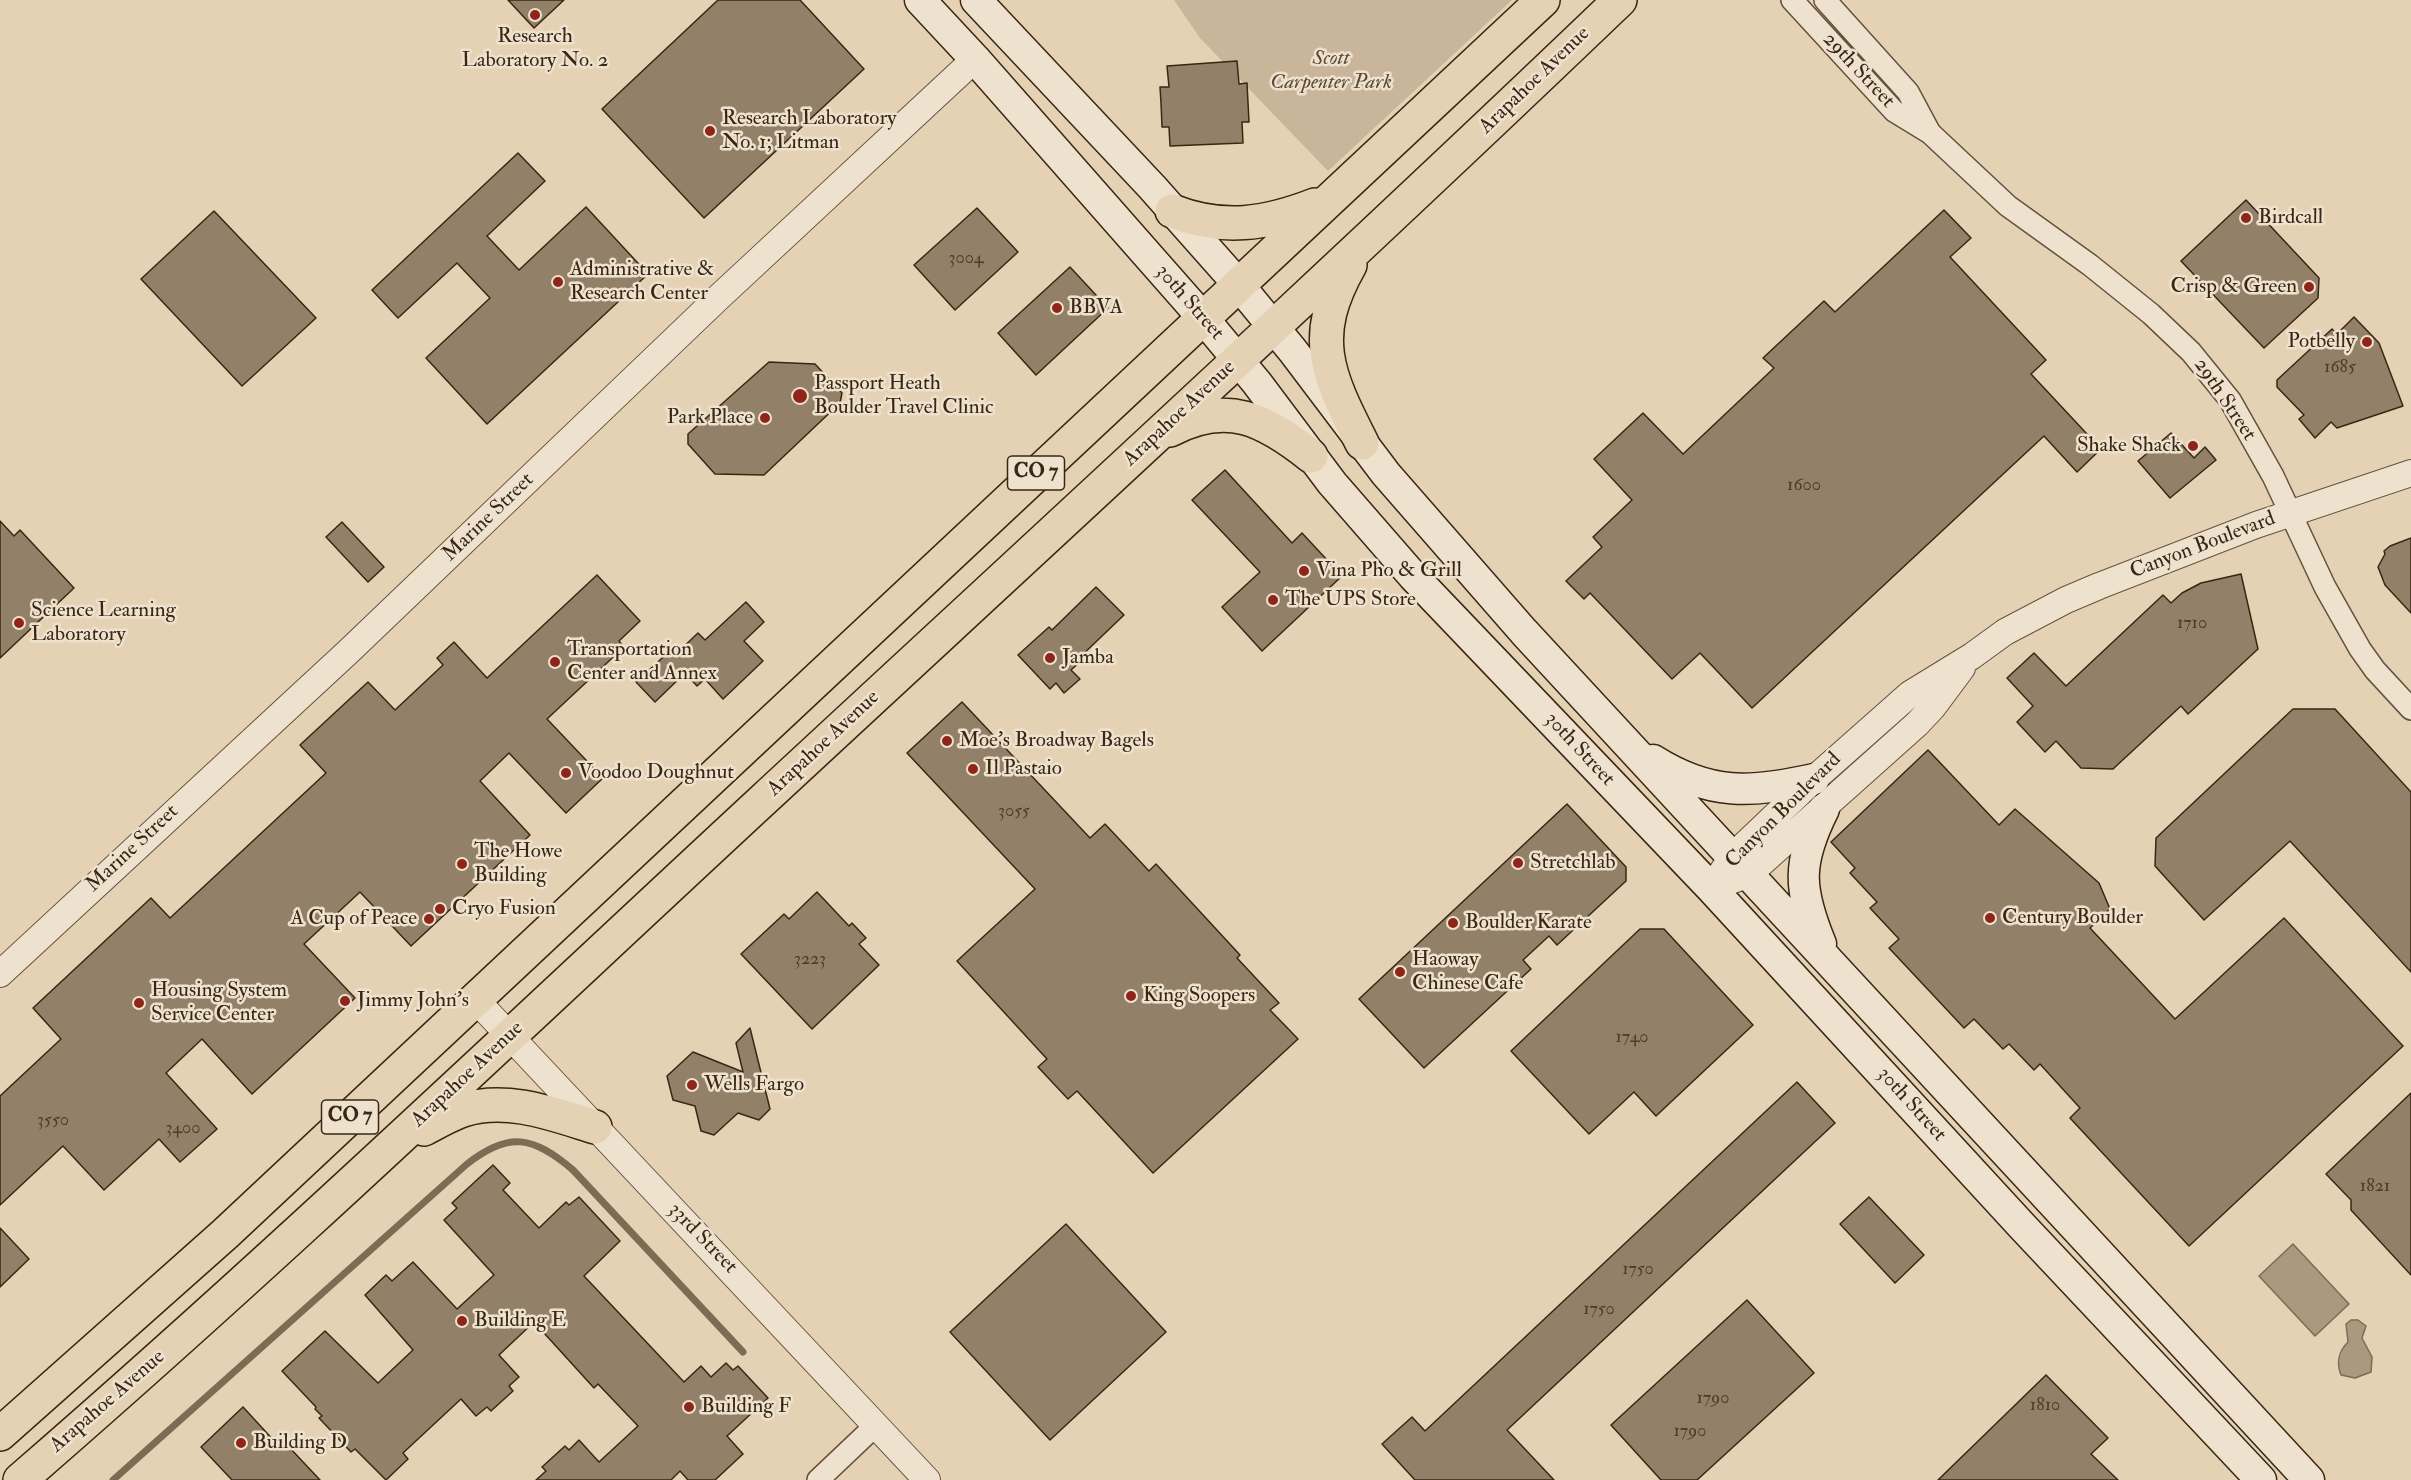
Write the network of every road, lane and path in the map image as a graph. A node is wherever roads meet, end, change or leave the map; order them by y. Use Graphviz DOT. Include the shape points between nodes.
graph roads {
  1 [pos="920,0"];
  2 [pos="976,0"];
  3 [pos="1543,0"];
  4 [pos="1620,0"];
  5 [pos="1792,0"];
  6 [pos="1825,0"];
  7 [pos="975,59"];
  8 [pos="1930,134"];
  9 [pos="1331,198"];
  10 [pos="1172,211"];
  11 [pos="1371,236"];
  12 [pos="1238,284"];
  13 [pos="1203,318"];
  14 [pos="1274,327"];
  15 [pos="1238,360"];
  16 [pos="1153,440"];
  17 [pos="1362,443"];
  18 [pos="1311,456"];
  19 [pos="2411,473"];
  20 [pos="2290,514"];
  21 [pos="1972,656"];
  22 [pos="2411,710"];
  23 [pos="1631,746"];
  24 [pos="1814,779"];
  25 [pos="1824,808"];
  26 [pos="1741,865"];
  27 [pos="1711,888"];
  28 [pos="1827,958"];
  29 [pos="0,975"];
  30 [pos="475,999"];
  31 [pos="509,1036"];
  32 [pos="596,1127"];
  33 [pos="391,1146"];
  34 [pos="876,1425"];
  35 [pos="0,1434"];
  36 [pos="20,1480"];
  37 [pos="818,1480"];
  38 [pos="927,1480"];
  39 [pos="2261,1480"];
  40 [pos="2309,1480"];
  1 -- 7 [label="main road, 30th Street"];
  2 -- 10 [label="main road, 30th Street"];
  3 -- 9 [label="main road, CO 7"];
  4 -- 11 [label="main road, Arapahoe Avenue / CO 7"];
  5 -- 8 [label="street, 29th Street" via="1885,102"];
  6 -- 8 [label="street, 29th Street" via="1908,92"];
  7 -- 13 [label="main road, 30th Street"];
  7 -- 29 [label="street, Marine Street" via="718,298 341,659"];
  8 -- 20 [label="street, 29th Street" via="2008,206 2151,314 2191,352 2230,400"];
  9 -- 10 [label="main road" via="1281,218 1255,222 1209,221"];
  9 -- 12 [label="main road, CO 7"];
  10 -- 12 [label="main road, 30th Street"];
  11 -- 14 [label="main road, Arapahoe Avenue / CO 7"];
  11 -- 17 [label="main road" via="1335,294 1326,335 1331,375"];
  12 -- 13 [label="main road, CO 7"];
  12 -- 14 [label="main road, 30th Street"];
  13 -- 15 [label="main road, 30th Street"];
  13 -- 30 [label="main road, CO 7"];
  14 -- 15 [label="main road, Arapahoe Avenue / CO 7"];
  14 -- 17 [label="main road, 30th Street"];
  15 -- 16 [label="main road, Arapahoe Avenue / CO 7"];
  15 -- 18 [label="main road, 30th Street"];
  16 -- 18 [label="main road" via="1196,420 1233,415 1274,429"];
  16 -- 31 [label="main road, Arapahoe Avenue / CO 7"];
  17 -- 23 [label="main road, 30th Street" via="1484,588"];
  18 -- 27 [label="main road, 30th Street" via="1413,576"];
  19 -- 20 [label="street, Canyon Boulevard"];
  20 -- 21 [label="street, Canyon Boulevard" via="2066,600 2005,632"];
  20 -- 22 [label="street, 29th Street" via="2360,649"];
  21 -- 24 [label="street, Canyon Boulevard" via="1910,694"];
  21 -- 25 [label="street, Canyon Boulevard" via="1917,724"];
  23 -- 24 [label="main road" via="1671,771 1719,788 1758,790"];
  23 -- 26 [label="main road, 30th Street"];
  24 -- 26 [label="street, Canyon Boulevard"];
  25 -- 26 [label="street, Canyon Boulevard"];
  25 -- 28 [label="main road" via="1812,834 1803,870 1811,919"];
  26 -- 27 [label="street, Canyon Boulevard"];
  26 -- 28 [label="main road, 30th Street"];
  27 -- 39 [label="main road, 30th Street"];
  28 -- 40 [label="main road, 30th Street"];
  30 -- 31 [label="street, 33rd Street"];
  30 -- 35 [label="main road, CO 7" via="225,1234"];
  31 -- 32 [label="street, 33rd Street"];
  31 -- 33 [label="main road, Arapahoe Avenue / CO 7"];
  32 -- 33 [label="main road" via="530,1108 494,1105 462,1111"];
  32 -- 34 [label="street, 33rd Street"];
  33 -- 36 [label="main road, Arapahoe Avenue / CO 7"];
  34 -- 37 [label="street"];
  34 -- 38 [label="street, 33rd Street"];
}
